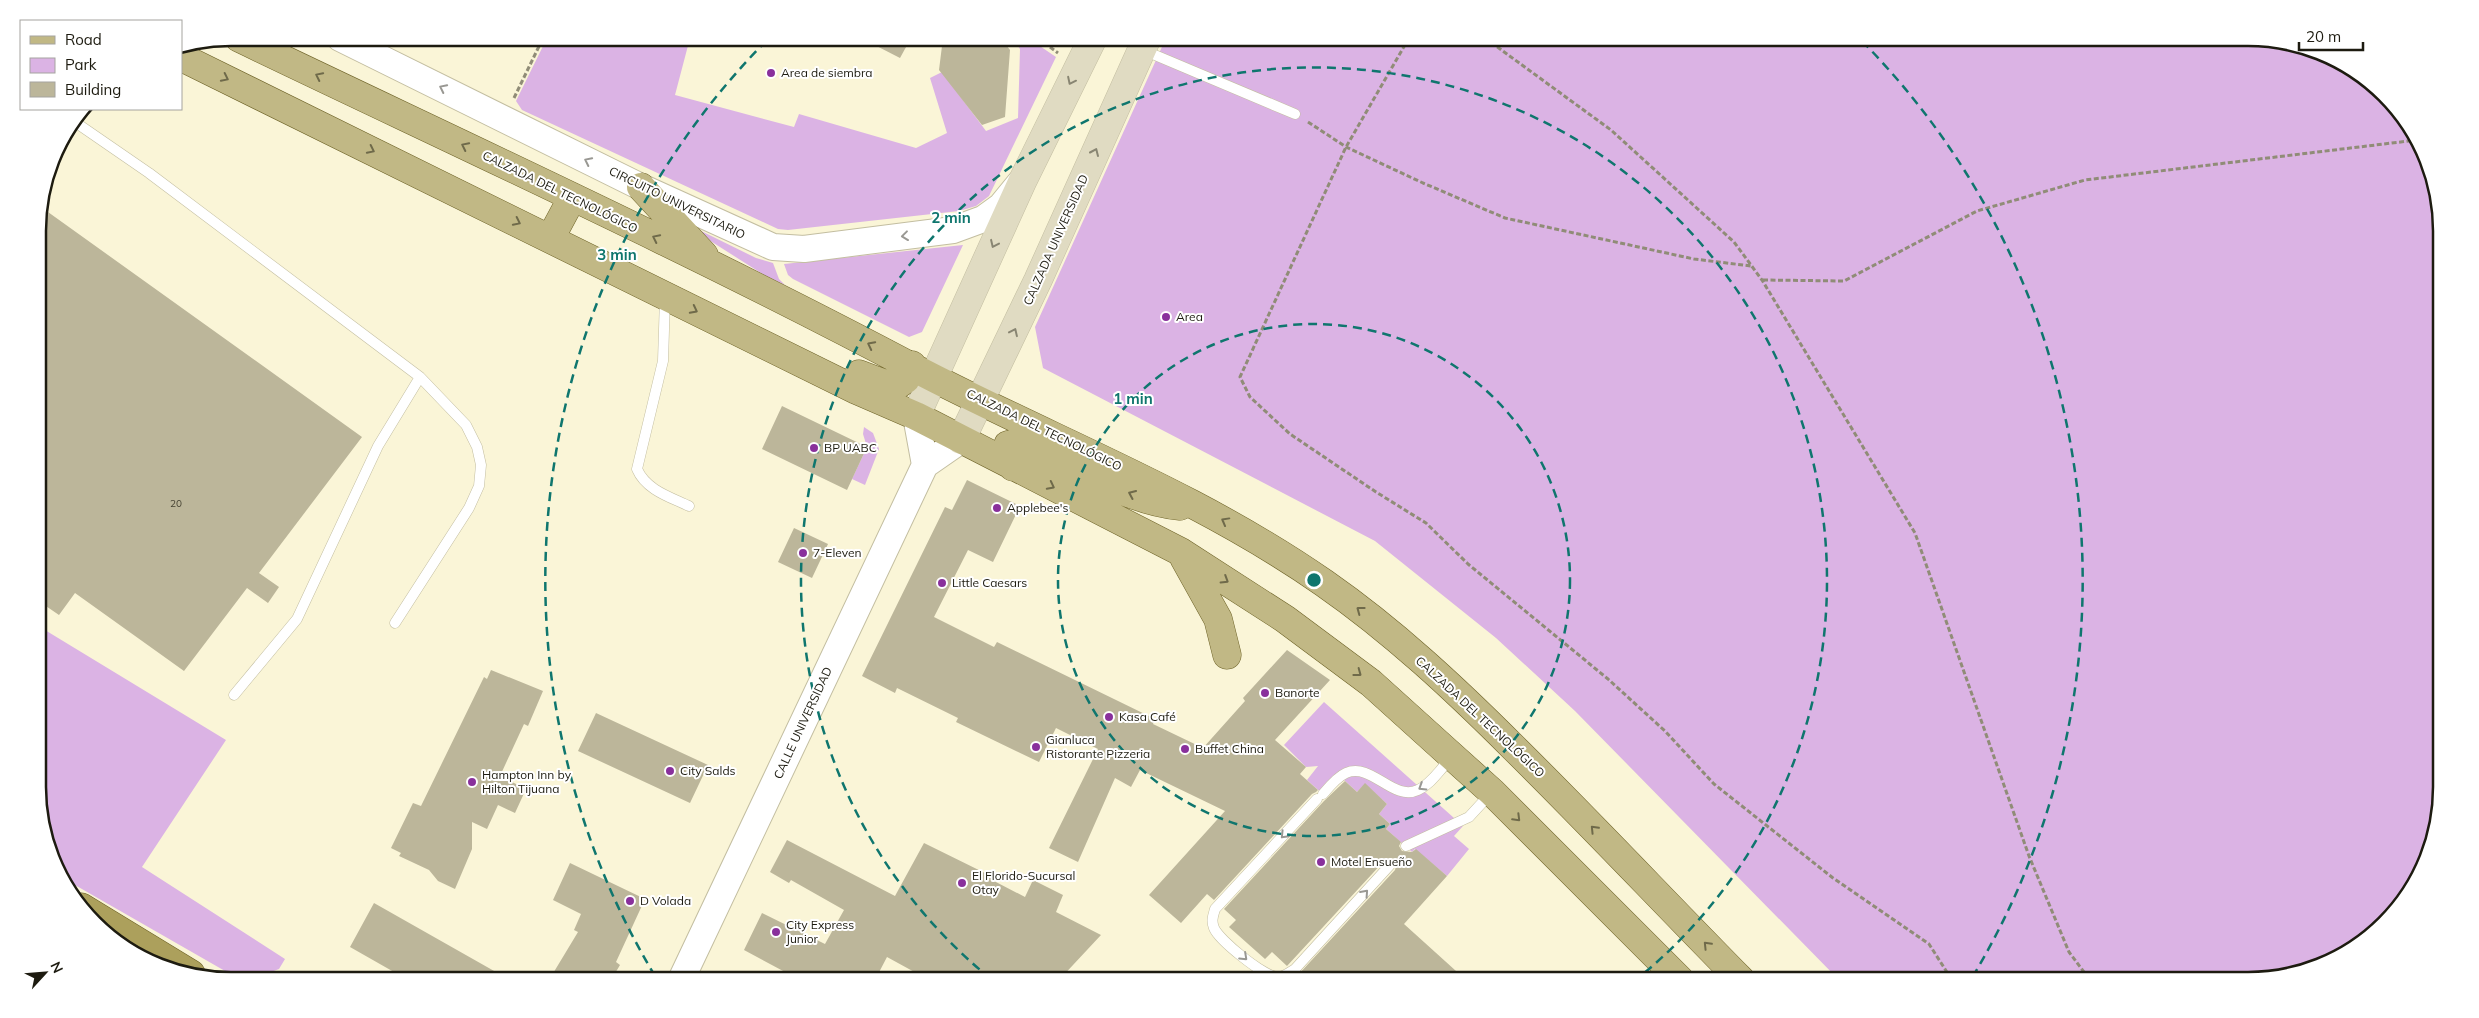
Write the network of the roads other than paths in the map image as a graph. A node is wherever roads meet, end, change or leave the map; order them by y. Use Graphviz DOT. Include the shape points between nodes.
graph roads {
  1 [pos="256,46"];
  2 [pos="356,46"];
  3 [pos="1088,46"];
  4 [pos="1144,46"];
  5 [pos="1151,46"];
  6 [pos="182,57"];
  7 [pos="1295,114"];
  8 [pos="80,125"];
  9 [pos="1023,180"];
  10 [pos="641,187"];
  11 [pos="572,198"];
  12 [pos="550,239"];
  13 [pos="716,267"];
  14 [pos="665,295"];
  15 [pos="797,362"];
  16 [pos="923,371"];
  17 [pos="420,377"];
  18 [pos="981,400"];
  19 [pos="916,416"];
  20 [pos="961,440"];
  21 [pos="925,465"];
  22 [pos="1012,467"];
  23 [pos="1196,505"];
  24 [pos="689,506"];
  25 [pos="1181,552"];
  26 [pos="395,623"];
  27 [pos="1227,655"];
  28 [pos="234,695"];
  29 [pos="1443,748"];
  30 [pos="1492,792"];
  31 [pos="1406,846"];
  32 [pos="1390,865"];
  33 [pos="105,922"];
  34 [pos="169,961"];
  35 [pos="685,972"];
  36 [pos="1263,972"];
  37 [pos="1287,972"];
  38 [pos="1672,972"];
  39 [pos="1733,972"];
  11 -- 1 [label="main road, CALZADA DEL TECNOLÓGICO, one-way"];
  10 -- 2 [label="street, CIRCUITO UNIVERSITARIO, one-way"];
  3 -- 9 [label="main road, one-way"];
  18 -- 4 [label="main road, CALZADA UNIVERSIDAD, one-way"];
  5 -- 7 [label="lane"];
  6 -- 12 [label="main road, one-way"];
  8 -- 17 [label="lane" via="149,172"];
  9 -- 10 [label="street, CIRCUITO UNIVERSITARIO, one-way" via="1001,206 969,225 953,230 804,249 774,247 760,242"];
  9 -- 16 [label="main road, one-way"];
  10 -- 13 [label="main road"];
  11 -- 12 [label="main road"];
  13 -- 11 [label="main road, CALZADA DEL TECNOLÓGICO, one-way"];
  12 -- 14 [label="main road"];
  16 -- 13 [label="main road, CALZADA DEL TECNOLÓGICO, one-way"];
  14 -- 15 [label="main road, one-way"];
  14 -- 24 [label="lane" via="659,388 637,469 641,479 650,487"];
  15 -- 16 [label="main road" via="815,356 882,384 896,386"];
  15 -- 19 [label="main road"];
  16 -- 18 [label="main road, CALZADA DEL TECNOLÓGICO"];
  16 -- 19 [label="main road"];
  17 -- 26 [label="lane" via="466,425 477,447 481,465 479,486 469,508"];
  17 -- 28 [label="lane" via="378,446 297,619"];
  18 -- 20 [label="main road, CALZADA UNIVERSIDAD"];
  18 -- 23 [label="main road, CALZADA DEL TECNOLÓGICO"];
  19 -- 20 [label="main road"];
  19 -- 21 [label="street"];
  20 -- 21 [label="street, CALLE UNIVERSIDAD"];
  20 -- 22 [label="main road"];
  21 -- 35 [label="street, CALLE UNIVERSIDAD"];
  23 -- 22 [label="main road, one-way" via="1158,503 1136,497 1021,442 1008,445"];
  22 -- 25 [label="main road, one-way"];
  39 -- 23 [label="main road, CALZADA DEL TECNOLÓGICO, one-way" via="1450,685 1324,583"];
  25 -- 27 [label="main road" via="1218,618"];
  25 -- 29 [label="main road, one-way" via="1293,624 1371,683"];
  29 -- 30 [label="main road"];
  29 -- 36 [label="lane, one-way" via="1444,766 1417,791 1399,790 1358,770 1339,777 1215,909 1214,929"];
  30 -- 31 [label="lane" via="1469,817"];
  30 -- 38 [label="main road, one-way"];
  37 -- 32 [label="lane, one-way" via="1295,968"];
  33 -- 34 [label="highway"];
}
